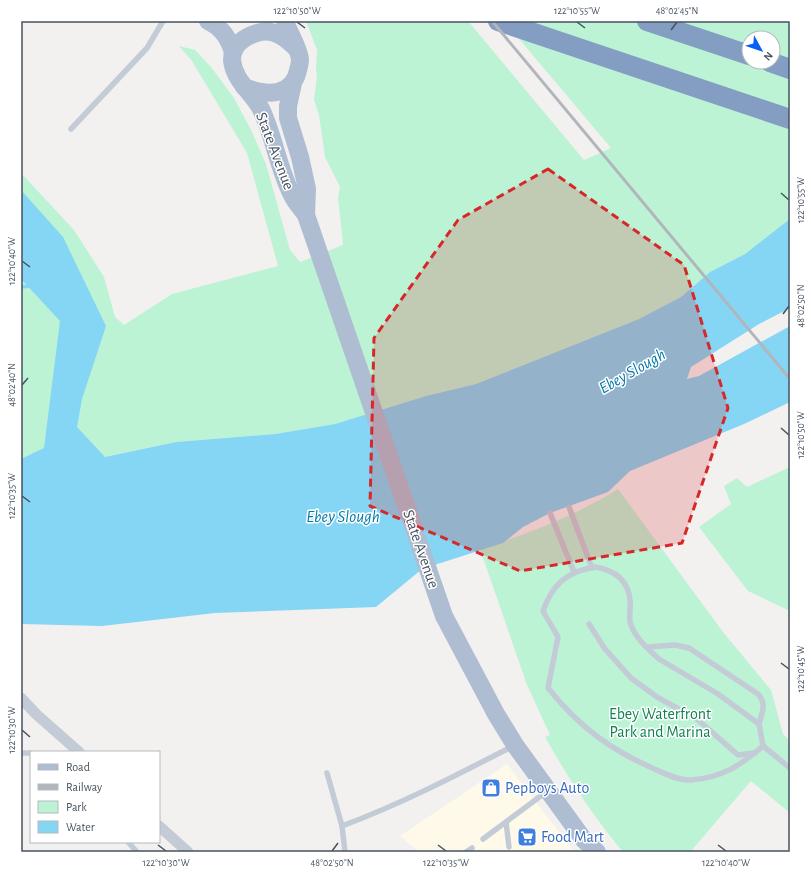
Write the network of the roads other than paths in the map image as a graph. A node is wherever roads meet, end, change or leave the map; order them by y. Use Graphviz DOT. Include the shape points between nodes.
graph roads {
  1 [pos="163,21"];
  2 [pos="208,21"];
  3 [pos="285,21"];
  4 [pos="498,21"];
  5 [pos="647,21"];
  6 [pos="296,48"];
  7 [pos="233,52"];
  8 [pos="741,52"];
  9 [pos="293,84"];
  10 [pos="244,87"];
  11 [pos="790,119"];
  12 [pos="71,130"];
  13 [pos="306,215"];
  14 [pos="568,508"];
  15 [pos="550,513"];
  16 [pos="592,568"];
  17 [pos="574,572"];
  18 [pos="589,624"];
  19 [pos="647,647"];
  20 [pos="21,698"];
  21 [pos="759,724"];
  22 [pos="515,745"];
  23 [pos="764,746"];
  24 [pos="77,751"];
  25 [pos="755,753"];
  26 [pos="790,768"];
  27 [pos="327,773"];
  28 [pos="547,790"];
  29 [pos="506,822"];
  30 [pos="342,826"];
  31 [pos="160,827"];
  32 [pos="483,839"];
  33 [pos="129,843"];
  34 [pos="509,847"];
  35 [pos="472,848"];
  36 [pos="137,852"];
  37 [pos="188,852"];
  38 [pos="345,852"];
  39 [pos="466,852"];
  40 [pos="596,852"];
  1 -- 12 [label="lane" via="147,48"];
  2 -- 7 [label="main road" via="223,31"];
  3 -- 6 [label="main road"];
  4 -- 11 [label="highway"];
  5 -- 8 [label="highway"];
  6 -- 7 [label="main road" via="279,34 261,31 241,40"];
  6 -- 9 [label="main road" via="300,67"];
  7 -- 10 [label="main road" via="235,72"];
  9 -- 10 [label="main road" via="287,89 267,93"];
  9 -- 13 [label="main road, State Avenue" via="288,118 307,189"];
  10 -- 13 [label="main road, State Avenue" via="260,109 292,195"];
  13 -- 22 [label="main road, State Avenue" via="444,616"];
  14 -- 16 [label="lane"];
  15 -- 17 [label="lane"];
  16 -- 17 [label="lane"];
  16 -- 19 [label="lane" via="606,568 615,573 628,588 630,621"];
  17 -- 25 [label="lane" via="553,588 543,611 558,637 548,688 573,716 620,753 682,779 716,776 738,766"];
  18 -- 25 [label="lane" via="605,649 631,678 657,697 697,719 738,755"];
  19 -- 21 [label="lane" via="659,659 718,694"];
  19 -- 21 [label="lane" via="675,645 689,648 758,694 764,704"];
  20 -- 24 [label="street"];
  21 -- 23 [label="lane"];
  22 -- 28 [label="main road, State Avenue"];
  22 -- 30 [label="lane" via="441,784"];
  23 -- 25 [label="lane"];
  23 -- 26 [label="lane"];
  27 -- 30 [label="lane"];
  28 -- 29 [label="lane"];
  28 -- 40 [label="main road, State Avenue"];
  29 -- 32 [label="lane"];
  29 -- 34 [label="lane"];
  30 -- 38 [label="lane"];
  31 -- 37 [label="street"];
  33 -- 36 [label="lane"];
  35 -- 39 [label="lane"];
}
